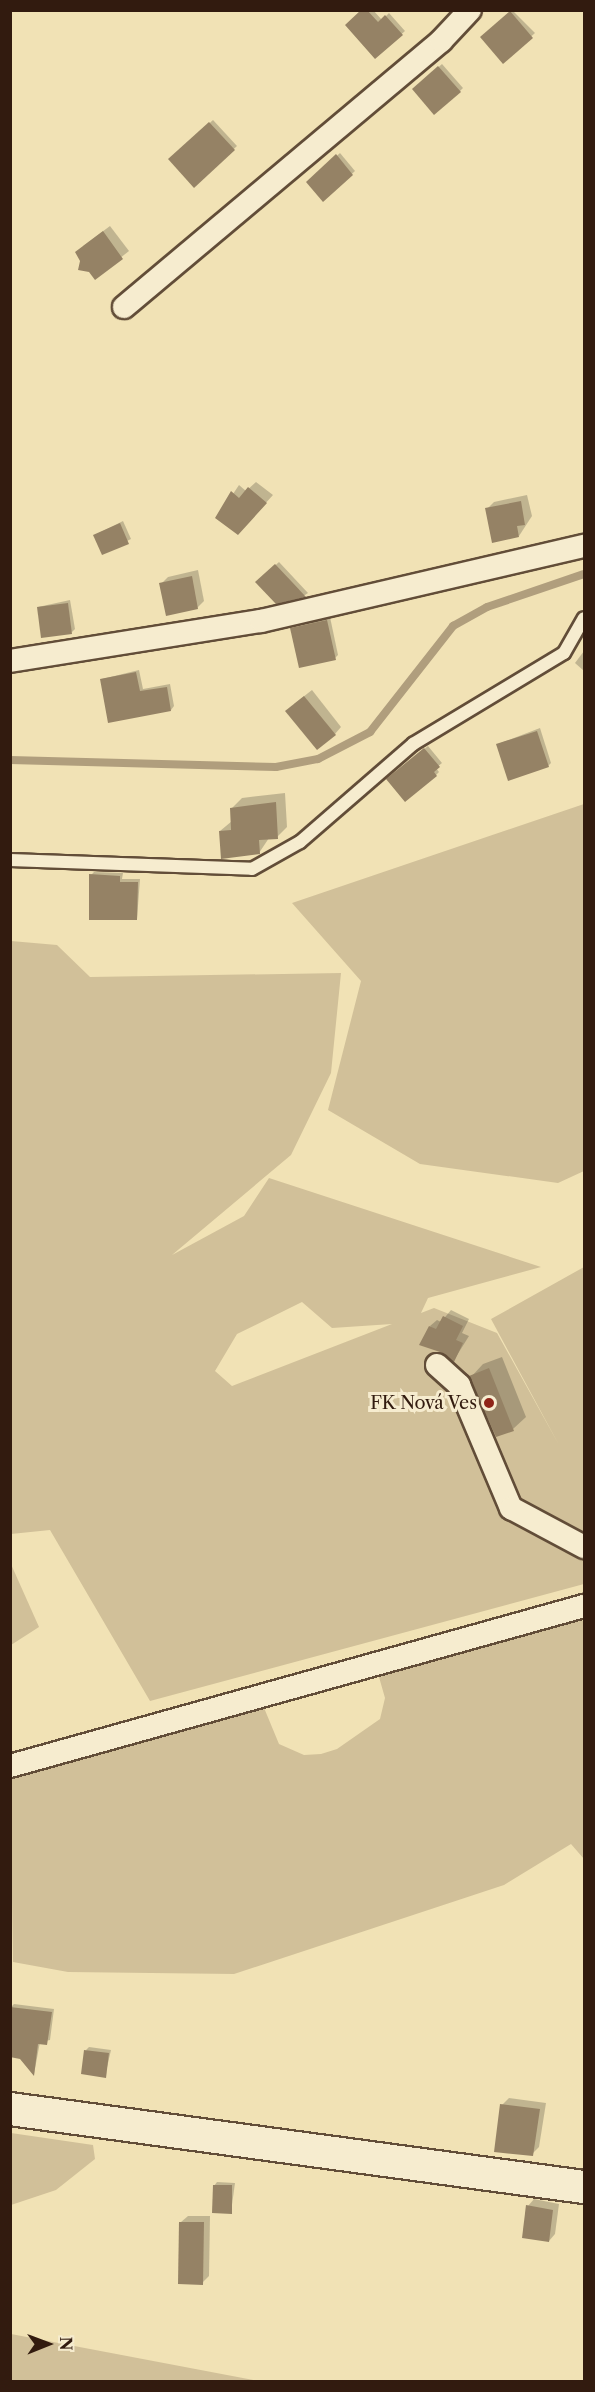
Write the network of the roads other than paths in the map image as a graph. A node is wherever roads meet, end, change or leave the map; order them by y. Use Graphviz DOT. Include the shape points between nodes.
graph roads {
  1 [pos="470,10"];
  2 [pos="124,307"];
  3 [pos="585,546"];
  4 [pos="585,618"];
  5 [pos="10,661"];
  6 [pos="10,860"];
  7 [pos="437,1365"];
  8 [pos="585,1547"];
  9 [pos="585,1606"];
  10 [pos="10,1766"];
  11 [pos="10,2109"];
  12 [pos="585,2187"];
  1 -- 2 [label="street" via="441,41"];
  3 -- 5 [label="street" via="261,621"];
  4 -- 6 [label="lane" via="564,653 413,744 300,842 252,869"];
  7 -- 8 [label="street" via="459,1385 511,1508"];
  9 -- 10 [label="street"];
  11 -- 12 [label="street"];
}
